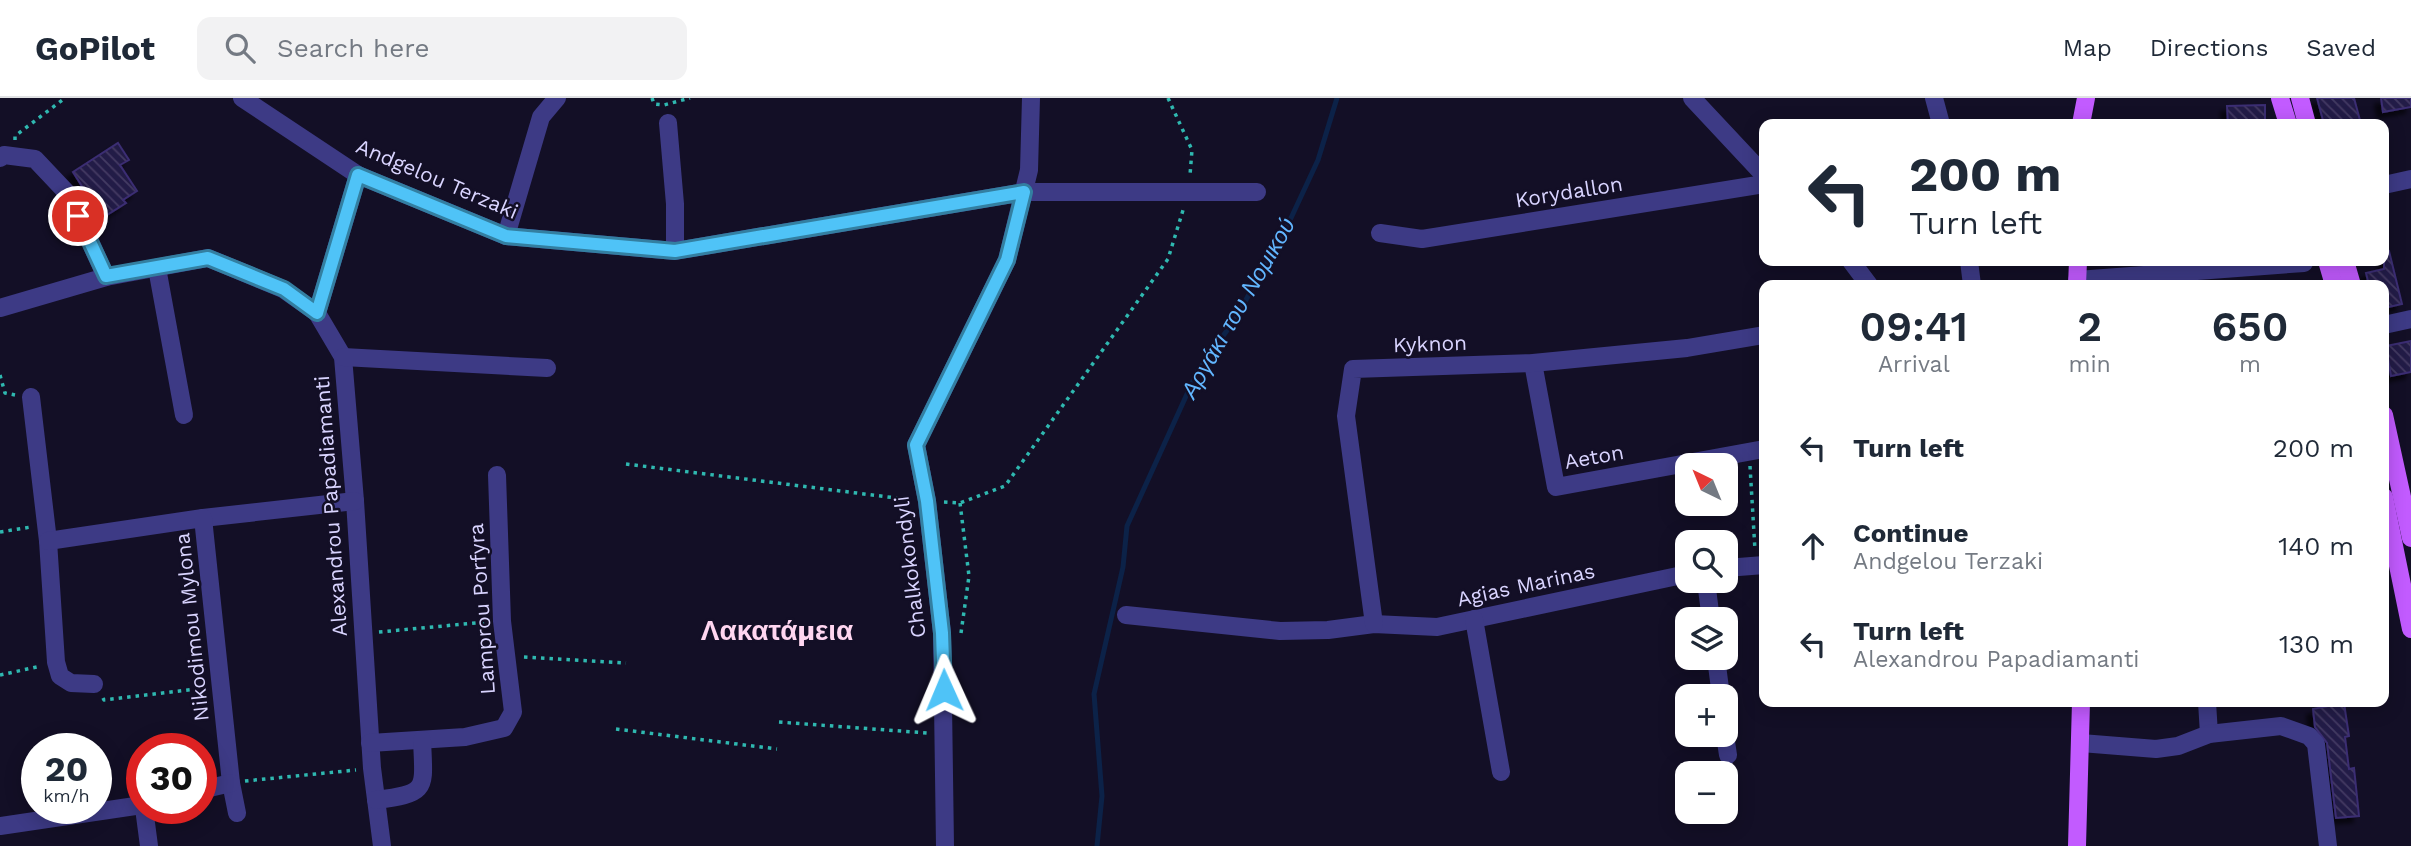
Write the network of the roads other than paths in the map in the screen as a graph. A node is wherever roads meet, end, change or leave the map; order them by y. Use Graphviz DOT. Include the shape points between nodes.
graph roads {
  1 [pos="242,98"];
  2 [pos="557,98"];
  3 [pos="1031,98"];
  4 [pos="1692,98"];
  5 [pos="1934,98"];
  6 [pos="2086,98"];
  7 [pos="2280,98"];
  8 [pos="2300,98"];
  9 [pos="1940,119"];
  10 [pos="2082,119"];
  11 [pos="2286,119"];
  12 [pos="2306,119"];
  13 [pos="668,123"];
  14 [pos="7,157"];
  15 [pos="1759,170"];
  16 [pos="358,175"];
  17 [pos="2411,179"];
  18 [pos="2389,184"];
  19 [pos="1759,185"];
  20 [pos="1024,192"];
  21 [pos="1256,192"];
  22 [pos="1380,233"];
  23 [pos="506,236"];
  24 [pos="675,251"];
  25 [pos="2288,266"];
  26 [pos="157,268"];
  27 [pos="106,276"];
  28 [pos="2229,277"];
  29 [pos="2138,280"];
  30 [pos="0,308"];
  31 [pos="317,313"];
  32 [pos="2411,319"];
  33 [pos="2389,324"];
  34 [pos="1759,336"];
  35 [pos="343,357"];
  36 [pos="1533,363"];
  37 [pos="547,368"];
  38 [pos="31,397"];
  39 [pos="184,415"];
  40 [pos="2389,438"];
  41 [pos="1756,451"];
  42 [pos="497,475"];
  43 [pos="355,501"];
  44 [pos="203,518"];
  45 [pos="2389,521"];
  46 [pos="47,533"];
  47 [pos="2411,538"];
  48 [pos="1759,565"];
  49 [pos="1738,567"];
  50 [pos="1675,577"];
  51 [pos="1126,615"];
  52 [pos="1474,619"];
  53 [pos="1374,624"];
  54 [pos="2411,629"];
  55 [pos="94,684"];
  56 [pos="2081,707"];
  57 [pos="2207,707"];
  58 [pos="2209,734"];
  59 [pos="422,740"];
  60 [pos="370,743"];
  61 [pos="2081,743"];
  62 [pos="1727,747"];
  63 [pos="1728,755"];
  64 [pos="1501,772"];
  65 [pos="231,783"];
  66 [pos="217,786"];
  67 [pos="376,800"];
  68 [pos="126,808"];
  69 [pos="237,813"];
  70 [pos="146,824"];
  71 [pos="0,826"];
  72 [pos="149,846"];
  73 [pos="382,846"];
  74 [pos="945,846"];
  75 [pos="2077,846"];
  76 [pos="2328,846"];
  1 -- 16 [label="street, Andgelou Terzaki"];
  2 -- 23 [label="street" via="541,117"];
  3 -- 20 [label="street, Chalkokondyli"];
  4 -- 15 [label="street"];
  5 -- 9 [label="street"];
  6 -- 10 [label="main road"];
  7 -- 11 [label="main road"];
  8 -- 12 [label="main road"];
  13 -- 24 [label="street"];
  14 -- 27 [label="street" via="35,159 69,195"];
  16 -- 23 [label="street, Andgelou Terzaki"];
  16 -- 31 [label="street"];
  17 -- 18 [label="street"];
  19 -- 22 [label="street, Korydallon" via="1422,239"];
  20 -- 21 [label="street, Andgelou Terzaki"];
  20 -- 24 [label="street, Andgelou Terzaki"];
  20 -- 74 [label="street, Chalkokondyli" via="1007,260 916,445 942,633"];
  23 -- 24 [label="street, Andgelou Terzaki"];
  25 -- 28 [label="street"];
  26 -- 27 [label="street"];
  26 -- 31 [label="street" via="208,258 284,289"];
  26 -- 39 [label="street"];
  27 -- 30 [label="street"];
  28 -- 29 [label="street"];
  31 -- 35 [label="street, Alexandrou Papadiamanti"];
  32 -- 33 [label="street"];
  34 -- 36 [label="street, Kyknon"];
  35 -- 37 [label="street"];
  35 -- 43 [label="street, Alexandrou Papadiamanti"];
  36 -- 41 [label="street, Aeton" via="1556,487"];
  36 -- 53 [label="street, Kyknon" via="1353,369 1346,416"];
  38 -- 46 [label="street"];
  40 -- 47 [label="main road"];
  42 -- 59 [label="street, Lamprou Porfyra" via="502,621 513,712 504,728"];
  43 -- 44 [label="street, Nikodimou Mylona"];
  43 -- 60 [label="street, Alexandrou Papadiamanti"];
  44 -- 46 [label="street, Nikodimou Mylona"];
  44 -- 65 [label="street, Nikodimou Mylona"];
  45 -- 54 [label="main road"];
  46 -- 55 [label="street" via="56,662 61,676 71,683"];
  48 -- 49 [label="street"];
  50 -- 52 [label="street, Agias Marinas"];
  51 -- 53 [label="street, Agias Marinas" via="1280,631"];
  52 -- 53 [label="street, Agias Marinas" via="1437,627"];
  52 -- 64 [label="street"];
  56 -- 61 [label="main road"];
  57 -- 58 [label="street"];
  58 -- 61 [label="street" via="2157,749"];
  58 -- 76 [label="street" via="2281,726 2309,736 2316,744"];
  59 -- 60 [label="street, Lamprou Porfyra"];
  59 -- 67 [label="street" via="424,780 417,791"];
  60 -- 67 [label="street, Alexandrou Papadiamanti"];
  61 -- 75 [label="main road"];
  62 -- 63 [label="street"];
  65 -- 66 [label="street"];
  65 -- 69 [label="street, Nikodimou Mylona"];
  67 -- 73 [label="street, Alexandrou Papadiamanti"];
  68 -- 71 [label="street"];
  70 -- 72 [label="street"];
}
